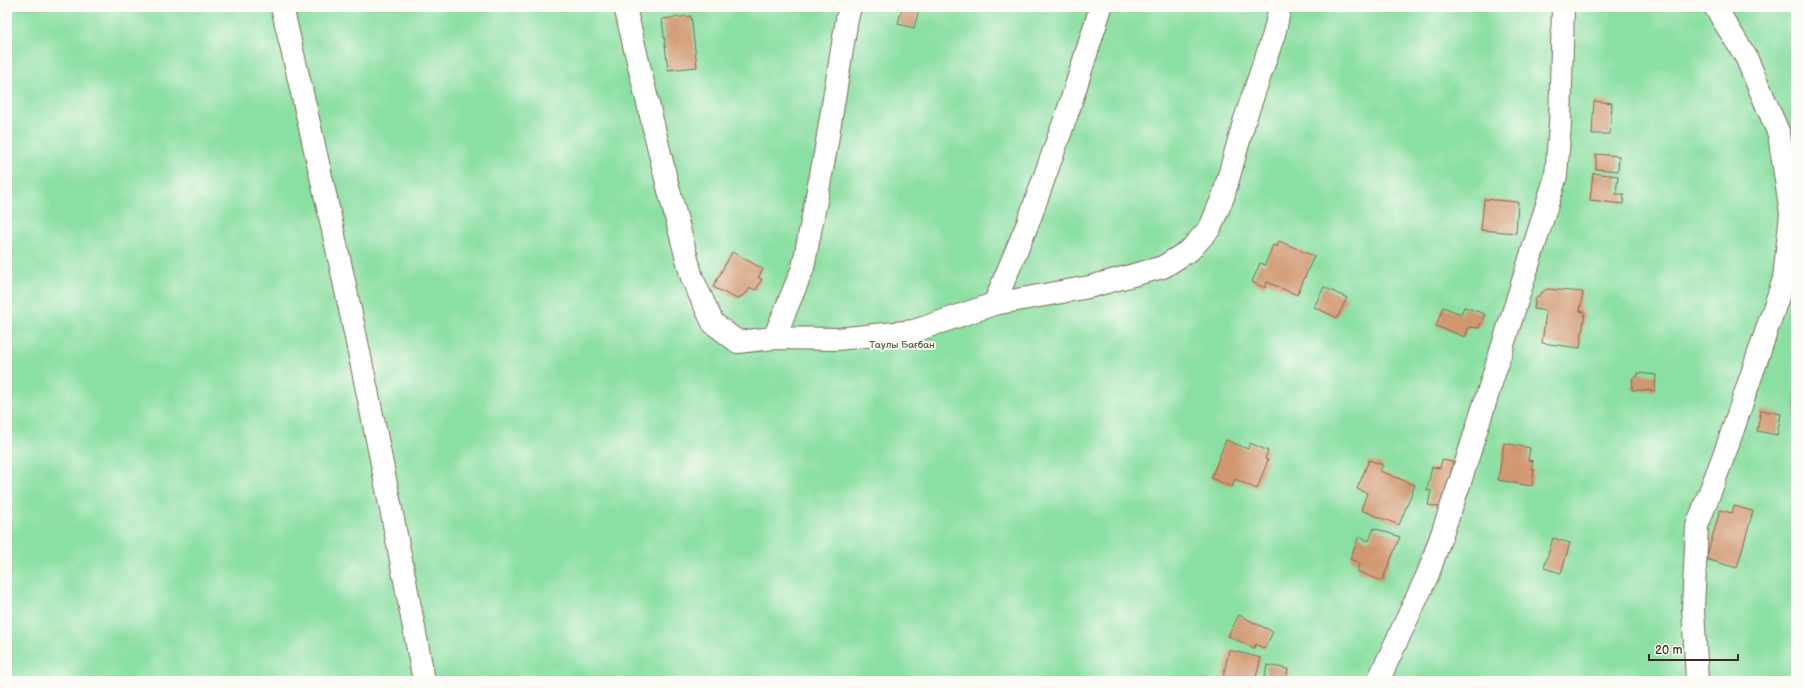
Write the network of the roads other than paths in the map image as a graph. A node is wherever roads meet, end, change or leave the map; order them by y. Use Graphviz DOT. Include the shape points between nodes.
graph roads {
  1 [pos="282,7"];
  2 [pos="625,7"];
  3 [pos="850,7"];
  4 [pos="1101,7"];
  5 [pos="1280,7"];
  6 [pos="1563,7"];
  7 [pos="1715,7"];
  8 [pos="994,304"];
  9 [pos="774,338"];
  10 [pos="424,681"];
  11 [pos="1378,681"];
  12 [pos="1697,681"];
  1 -- 10 [label="street" via="362,368"];
  2 -- 9 [label="street" via="692,278 713,323 738,342"];
  3 -- 9 [label="street" via="803,268"];
  4 -- 8 [label="street" via="1031,216"];
  5 -- 8 [label="street" via="1274,34 1245,119 1223,197 1210,228 1190,250 1163,267 1089,287"];
  6 -- 11 [label="street" via="1556,176 1460,482 1428,574"];
  7 -- 12 [label="street" via="1746,57 1779,134 1791,213 1784,279 1727,447 1697,526 1693,608"];
  8 -- 9 [label="street" via="914,331 837,340"];
}
